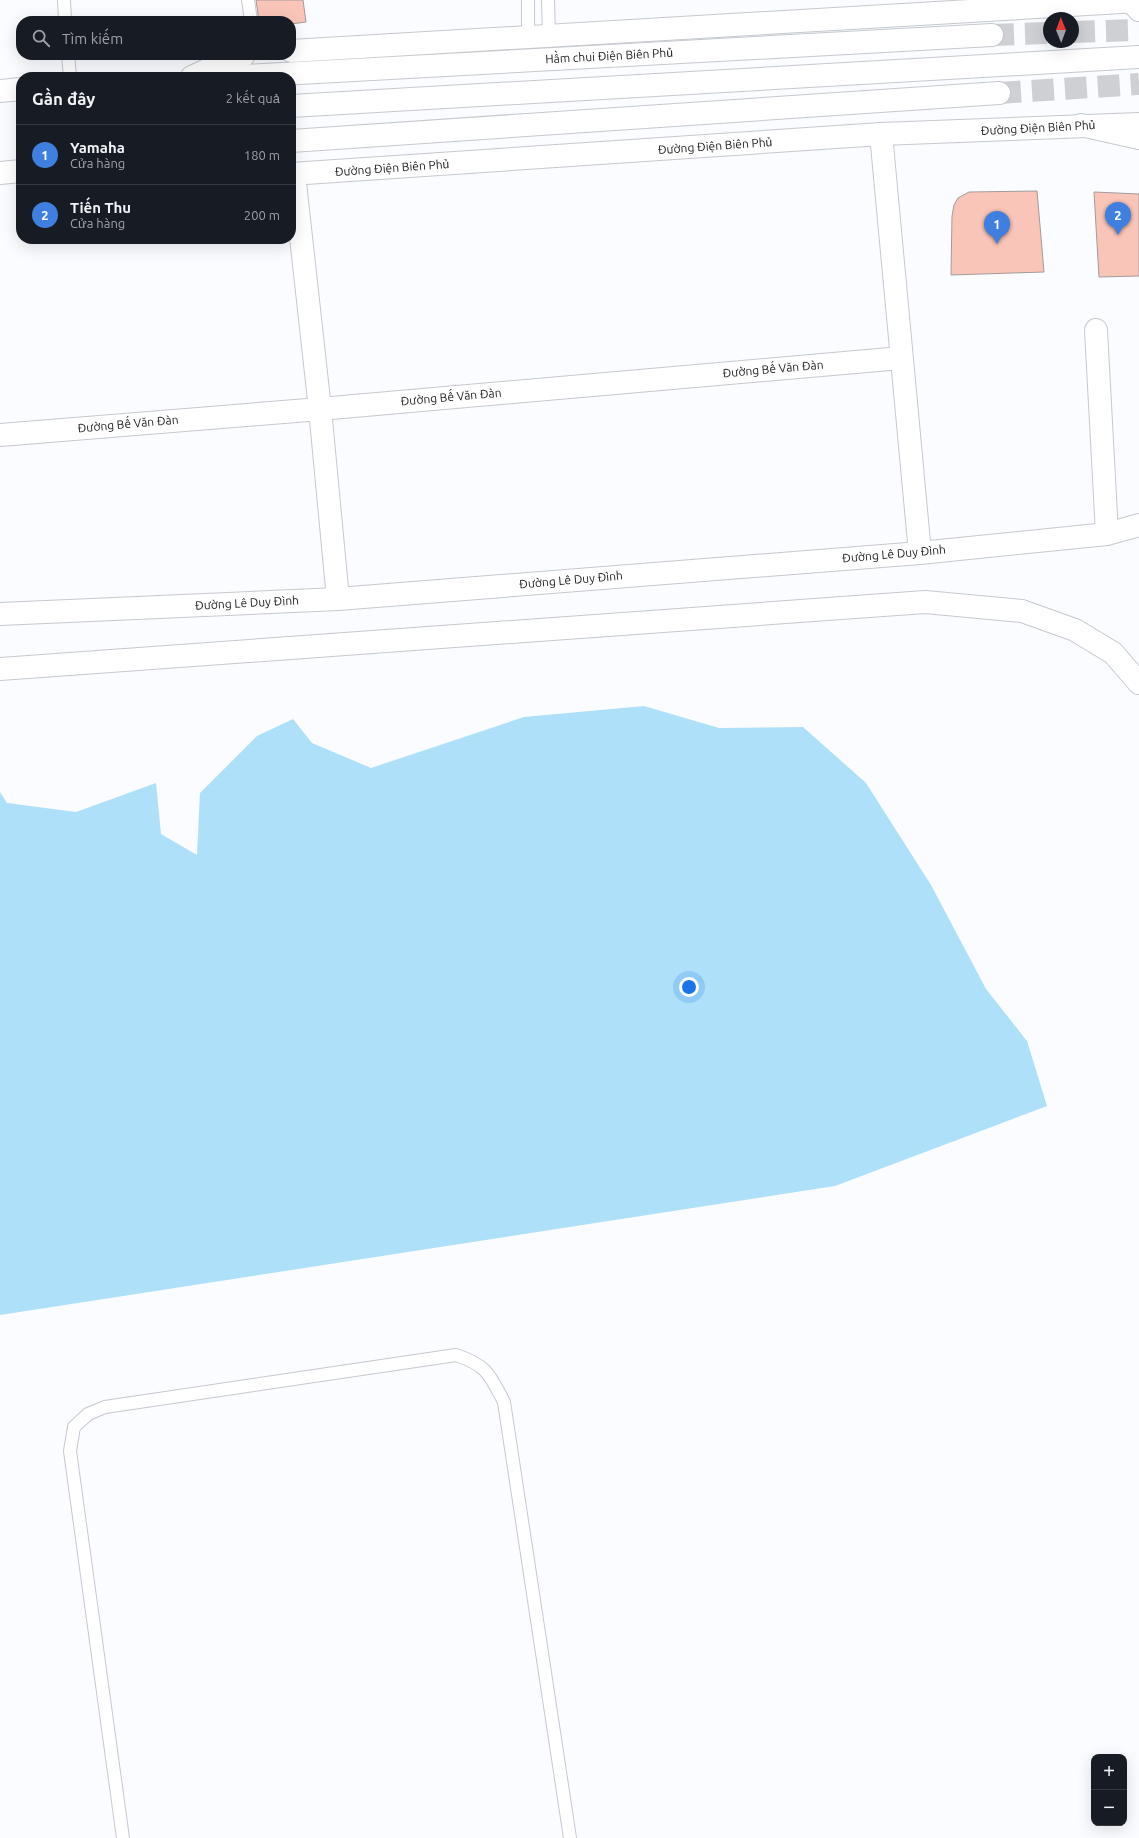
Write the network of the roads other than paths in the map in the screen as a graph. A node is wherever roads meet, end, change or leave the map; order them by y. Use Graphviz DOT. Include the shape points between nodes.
graph roads {
  1 [pos="64,0"];
  2 [pos="248,0"];
  3 [pos="528,0"];
  4 [pos="548,0"];
  5 [pos="963,0"];
  6 [pos="1135,3"];
  7 [pos="921,14"];
  8 [pos="66,16"];
  9 [pos="250,16"];
  10 [pos="992,35"];
  11 [pos="539,36"];
  12 [pos="296,51"];
  13 [pos="1139,57"];
  14 [pos="68,60"];
  15 [pos="229,60"];
  16 [pos="70,72"];
  17 [pos="203,72"];
  18 [pos="296,73"];
  19 [pos="16,89"];
  20 [pos="0,91"];
  21 [pos="999,93"];
  22 [pos="296,106"];
  23 [pos="1139,124"];
  24 [pos="1081,126"];
  25 [pos="880,134"];
  26 [pos="1139,138"];
  27 [pos="296,141"];
  28 [pos="16,171"];
  29 [pos="0,173"];
  30 [pos="296,174"];
  31 [pos="296,208"];
  32 [pos="1096,330"];
  33 [pos="901,358"];
  34 [pos="320,409"];
  35 [pos="0,435"];
  36 [pos="1139,525"];
  37 [pos="1107,534"];
  38 [pos="920,553"];
  39 [pos="338,598"];
  40 [pos="0,614"];
  41 [pos="0,669"];
  42 [pos="1139,683"];
  43 [pos="123,1838"];
  44 [pos="570,1838"];
  1 -- 8 [label="lane"];
  2 -- 9 [label="lane"];
  3 -- 11 [label="lane"];
  4 -- 11 [label="lane"];
  5 -- 7 [label="street"];
  6 -- 7 [label="street"];
  7 -- 11 [label="street"];
  10 -- 18 [label="street, Hầm chui Điện Biên Phủ"];
  11 -- 12 [label="street"];
  13 -- 22 [label="street"];
  14 -- 16 [label="lane"];
  15 -- 17 [label="street"];
  19 -- 20 [label="street"];
  21 -- 27 [label="street"];
  23 -- 24 [label="street, Đường Điện Biên Phủ"];
  24 -- 25 [label="street, Đường Điện Biên Phủ"];
  24 -- 26 [label="street"];
  25 -- 30 [label="street, Đường Điện Biên Phủ"];
  25 -- 33 [label="street"];
  28 -- 29 [label="street"];
  31 -- 34 [label="street"];
  32 -- 37 [label="street"];
  33 -- 34 [label="street, Đường Bế Văn Đàn"];
  33 -- 38 [label="street"];
  34 -- 35 [label="street, Đường Bế Văn Đàn"];
  34 -- 39 [label="street"];
  36 -- 37 [label="street, Đường Lê Duy Đình"];
  37 -- 38 [label="street, Đường Lê Duy Đình"];
  38 -- 39 [label="street, Đường Lê Duy Đình"];
  39 -- 40 [label="street, Đường Lê Duy Đình"];
  41 -- 42 [label="street" via="925,602 1022,610 1075,630 1113,653"];
  43 -- 44 [label="lane" via="70,1451 74,1427 88,1414 105,1407 456,1355 475,1362 490,1375 504,1402"];
}
